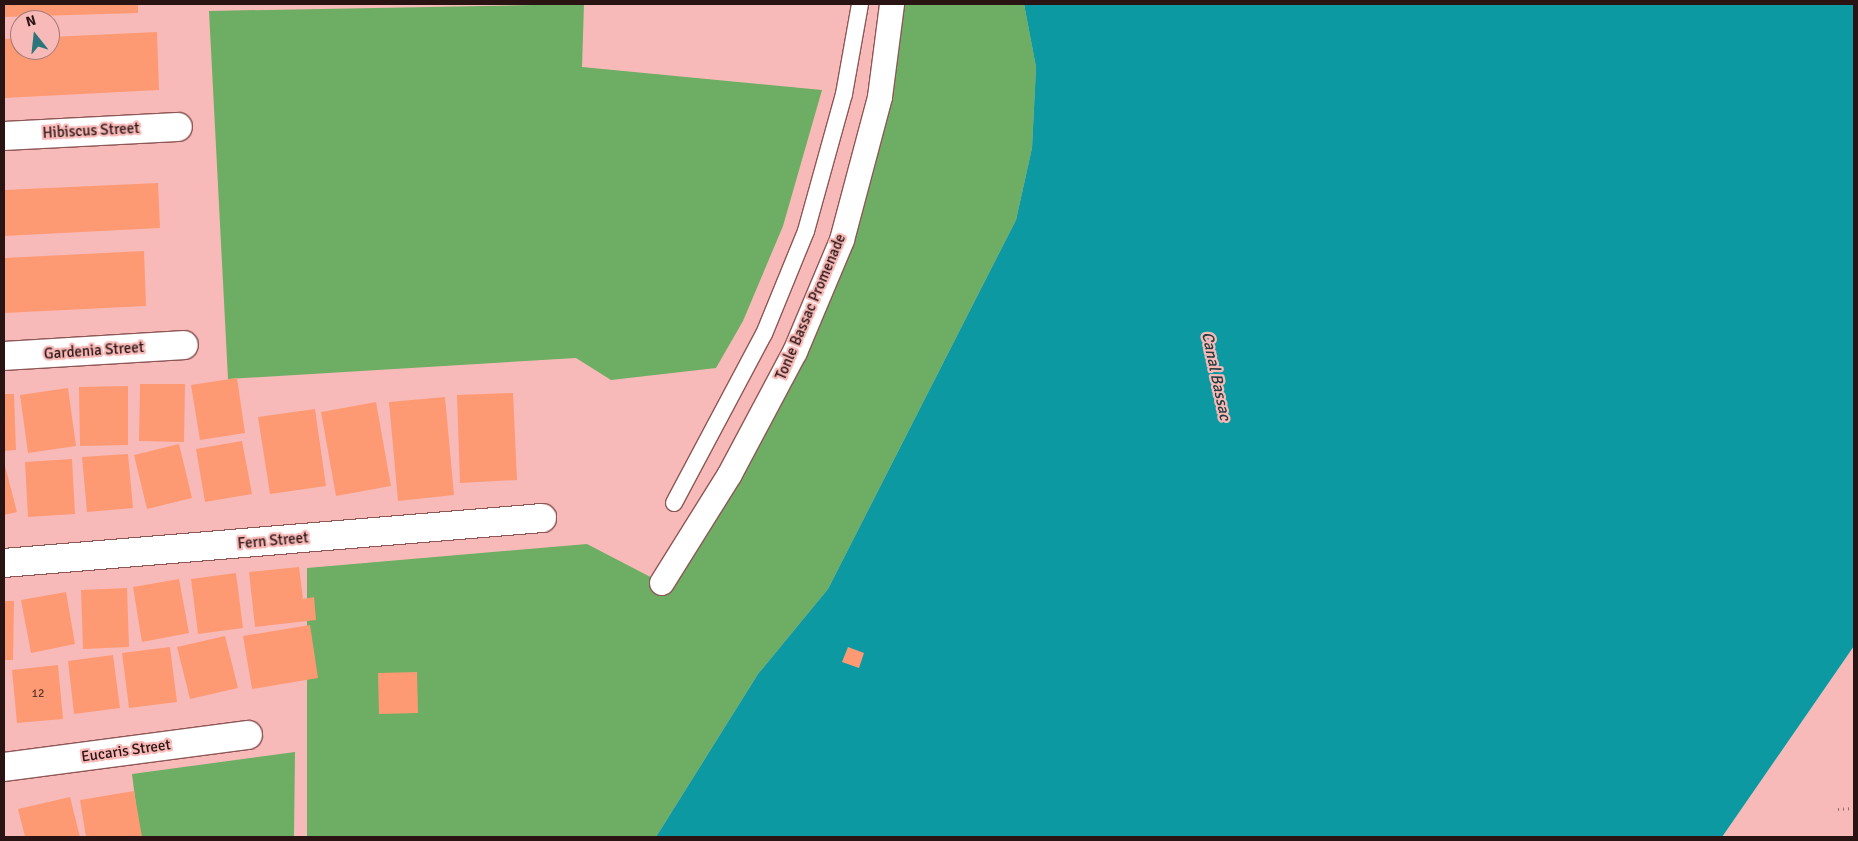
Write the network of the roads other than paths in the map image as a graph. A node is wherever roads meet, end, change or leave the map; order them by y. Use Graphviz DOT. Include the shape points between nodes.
graph roads {
  1 [pos="860,4"];
  2 [pos="892,4"];
  3 [pos="178,127"];
  4 [pos="4,136"];
  5 [pos="184,345"];
  6 [pos="4,356"];
  7 [pos="674,503"];
  8 [pos="542,518"];
  9 [pos="4,563"];
  10 [pos="662,583"];
  11 [pos="248,734"];
  12 [pos="4,767"];
  1 -- 7 [label="lane" via="844,94 806,231 764,334"];
  2 -- 10 [label="street, Tonle Bassac Promenade" via="880,97 842,240 795,352 730,474"];
  3 -- 4 [label="street, Hibiscus Street"];
  5 -- 6 [label="street, Gardenia Street"];
  8 -- 9 [label="street, Fern Street"];
  11 -- 12 [label="street, Eucaris Street"];
}
